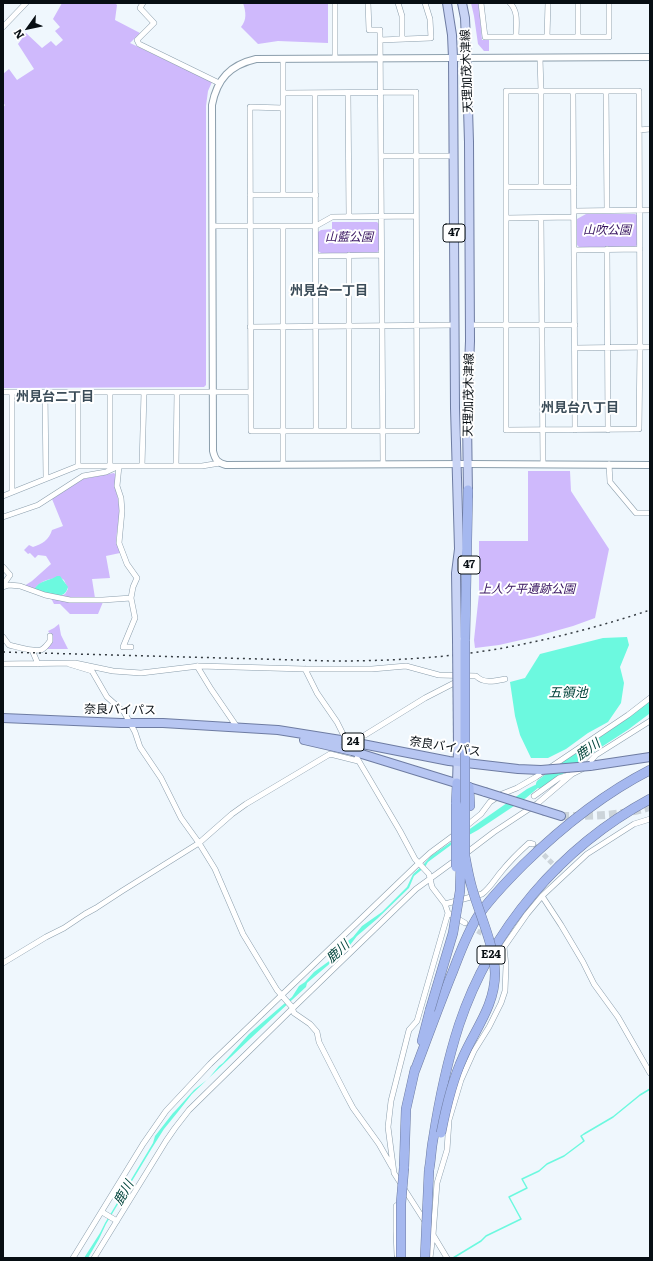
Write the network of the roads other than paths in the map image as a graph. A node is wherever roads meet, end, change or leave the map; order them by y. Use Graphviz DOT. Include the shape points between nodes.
graph roads {
  1 [pos="26,3"];
  2 [pos="144,3"];
  3 [pos="335,3"];
  4 [pos="368,3"];
  5 [pos="398,3"];
  6 [pos="425,3"];
  7 [pos="447,3"];
  8 [pos="462,3"];
  9 [pos="481,3"];
  10 [pos="510,3"];
  11 [pos="548,3"];
  12 [pos="578,3"];
  13 [pos="609,3"];
  14 [pos="3,27"];
  15 [pos="516,37"];
  16 [pos="547,37"];
  17 [pos="578,37"];
  18 [pos="402,39"];
  19 [pos="380,40"];
  20 [pos="650,57"];
  21 [pos="334,58"];
  22 [pos="381,58"];
  23 [pos="453,58"];
  24 [pos="467,58"];
  25 [pos="540,58"];
  26 [pos="283,59"];
  27 [pos="219,83"];
  28 [pos="606,91"];
  29 [pos="381,92"];
  30 [pos="541,92"];
  31 [pos="573,92"];
  32 [pos="283,93"];
  33 [pos="315,93"];
  34 [pos="348,93"];
  35 [pos="283,108"];
  36 [pos="650,129"];
  37 [pos="640,130"];
  38 [pos="381,156"];
  39 [pos="417,156"];
  40 [pos="454,156"];
  41 [pos="506,187"];
  42 [pos="541,187"];
  43 [pos="574,187"];
  44 [pos="250,195"];
  45 [pos="283,195"];
  46 [pos="316,195"];
  47 [pos="607,210"];
  48 [pos="640,210"];
  49 [pos="650,210"];
  50 [pos="574,211"];
  51 [pos="416,216"];
  52 [pos="349,217"];
  53 [pos="382,217"];
  54 [pos="574,217"];
  55 [pos="506,218"];
  56 [pos="541,218"];
  57 [pos="213,226"];
  58 [pos="250,226"];
  59 [pos="283,226"];
  60 [pos="316,226"];
  61 [pos="607,249"];
  62 [pos="640,249"];
  63 [pos="574,250"];
  64 [pos="348,255"];
  65 [pos="381,255"];
  66 [pos="316,256"];
  67 [pos="455,325"];
  68 [pos="469,325"];
  69 [pos="542,325"];
  70 [pos="575,325"];
  71 [pos="317,326"];
  72 [pos="349,326"];
  73 [pos="382,326"];
  74 [pos="417,326"];
  75 [pos="506,326"];
  76 [pos="250,327"];
  77 [pos="283,327"];
  78 [pos="608,347"];
  79 [pos="640,347"];
  80 [pos="650,347"];
  81 [pos="575,348"];
  82 [pos="3,392"];
  83 [pos="12,392"];
  84 [pos="45,392"];
  85 [pos="78,392"];
  86 [pos="110,392"];
  87 [pos="144,392"];
  88 [pos="177,392"];
  89 [pos="213,392"];
  90 [pos="251,392"];
  91 [pos="543,430"];
  92 [pos="575,430"];
  93 [pos="608,430"];
  94 [pos="316,431"];
  95 [pos="349,431"];
  96 [pos="382,431"];
  97 [pos="283,432"];
  98 [pos="220,463"];
  99 [pos="283,464"];
  100 [pos="383,464"];
  101 [pos="458,464"];
  102 [pos="468,464"];
  103 [pos="543,464"];
  104 [pos="609,464"];
  105 [pos="650,465"];
  106 [pos="78,466"];
  107 [pos="110,466"];
  108 [pos="119,466"];
  109 [pos="142,466"];
  110 [pos="176,466"];
  111 [pos="46,478"];
  112 [pos="468,490"];
  113 [pos="12,492"];
  114 [pos="3,496"];
  115 [pos="650,513"];
  116 [pos="3,517"];
  117 [pos="459,549"];
  118 [pos="3,566"];
  119 [pos="3,586"];
  120 [pos="131,598"];
  121 [pos="50,636"];
  122 [pos="3,637"];
  123 [pos="463,640"];
  124 [pos="131,648"];
  125 [pos="32,650"];
  126 [pos="3,664"];
  127 [pos="38,664"];
  128 [pos="69,664"];
  129 [pos="197,666"];
  130 [pos="306,669"];
  131 [pos="463,676"];
  132 [pos="505,679"];
  133 [pos="650,698"];
  134 [pos="3,718"];
  135 [pos="650,721"];
  136 [pos="130,723"];
  137 [pos="237,727"];
  138 [pos="365,735"];
  139 [pos="346,741"];
  140 [pos="352,751"];
  141 [pos="650,757"];
  142 [pos="358,761"];
  143 [pos="458,762"];
  144 [pos="468,764"];
  145 [pos="650,770"];
  146 [pos="572,774"];
  147 [pos="457,783"];
  148 [pos="469,786"];
  149 [pos="534,796"];
  150 [pos="650,799"];
  151 [pos="561,816"];
  152 [pos="650,819"];
  153 [pos="199,843"];
  154 [pos="532,844"];
  155 [pos="419,864"];
  156 [pos="429,877"];
  157 [pos="542,896"];
  158 [pos="445,904"];
  159 [pos="448,913"];
  160 [pos="465,923"];
  161 [pos="3,963"];
  162 [pos="282,996"];
  163 [pos="293,1008"];
  164 [pos="430,1010"];
  165 [pos="471,1042"];
  166 [pos="414,1073"];
  167 [pos="650,1073"];
  168 [pos="392,1166"];
  169 [pos="430,1166"];
  170 [pos="409,1197"];
  171 [pos="102,1213"];
  172 [pos="116,1221"];
  173 [pos="433,1235"];
  174 [pos="73,1258"];
  175 [pos="94,1258"];
  176 [pos="397,1258"];
  177 [pos="401,1258"];
  178 [pos="425,1258"];
  179 [pos="430,1258"];
  180 [pos="447,1258"];
  1 -- 14 [label="street"];
  2 -- 27 [label="street" via="140,8 154,23 137,40 139,44"];
  3 -- 21 [label="street"];
  4 -- 19 [label="street" via="369,30 380,30"];
  5 -- 18 [label="street" via="402,16"];
  6 -- 18 [label="street" via="430,19 431,38"];
  7 -- 23 [label="main road, 天理加茂木津線 / 47"];
  8 -- 24 [label="main road, 天理加茂木津線 / 47"];
  9 -- 15 [label="street" via="485,37"];
  10 -- 15 [label="street" via="517,16"];
  11 -- 16 [label="street"];
  12 -- 17 [label="street"];
  13 -- 17 [label="street" via="609,37"];
  15 -- 16 [label="street"];
  16 -- 17 [label="street"];
  18 -- 19 [label="street"];
  19 -- 22 [label="street"];
  20 -- 25 [label="street"];
  21 -- 22 [label="street"];
  21 -- 26 [label="street"];
  22 -- 23 [label="street"];
  22 -- 29 [label="street"];
  23 -- 24 [label="street"];
  23 -- 40 [label="main road, 天理加茂木津線 / 47"];
  24 -- 25 [label="street"];
  24 -- 68 [label="main road, 天理加茂木津線 / 47"];
  25 -- 30 [label="street"];
  26 -- 27 [label="street" via="256,59 243,62 231,69"];
  26 -- 32 [label="street"];
  27 -- 57 [label="street" via="212,105"];
  28 -- 31 [label="street"];
  28 -- 37 [label="street" via="640,91"];
  28 -- 47 [label="street"];
  29 -- 34 [label="street"];
  29 -- 38 [label="street"];
  29 -- 39 [label="street" via="416,92"];
  30 -- 31 [label="street"];
  30 -- 41 [label="street" via="506,91"];
  30 -- 42 [label="street"];
  31 -- 43 [label="street"];
  32 -- 33 [label="street"];
  32 -- 35 [label="street"];
  33 -- 34 [label="street"];
  33 -- 46 [label="street"];
  34 -- 52 [label="street"];
  35 -- 44 [label="street" via="250,107"];
  35 -- 45 [label="street"];
  36 -- 37 [label="street"];
  37 -- 48 [label="street"];
  38 -- 39 [label="street"];
  38 -- 53 [label="street"];
  39 -- 40 [label="street"];
  39 -- 51 [label="street"];
  40 -- 67 [label="main road, 天理加茂木津線 / 47"];
  41 -- 42 [label="street"];
  41 -- 55 [label="street"];
  42 -- 43 [label="street"];
  43 -- 50 [label="street"];
  44 -- 45 [label="street"];
  44 -- 58 [label="street"];
  45 -- 46 [label="street"];
  46 -- 60 [label="street"];
  47 -- 48 [label="street"];
  47 -- 50 [label="street"];
  48 -- 49 [label="street"];
  48 -- 62 [label="street"];
  50 -- 54 [label="street"];
  51 -- 53 [label="street"];
  51 -- 74 [label="street"];
  52 -- 53 [label="street"];
  52 -- 60 [label="street" via="332,217"];
  53 -- 65 [label="street"];
  54 -- 56 [label="street"];
  54 -- 63 [label="street"];
  55 -- 56 [label="street"];
  55 -- 75 [label="street"];
  56 -- 69 [label="street"];
  57 -- 58 [label="street"];
  57 -- 89 [label="street"];
  58 -- 59 [label="street"];
  58 -- 76 [label="street"];
  59 -- 60 [label="street"];
  59 -- 77 [label="street"];
  60 -- 66 [label="street"];
  61 -- 62 [label="street"];
  61 -- 63 [label="street"];
  61 -- 78 [label="street"];
  62 -- 79 [label="street"];
  63 -- 70 [label="street"];
  64 -- 65 [label="street"];
  64 -- 66 [label="street"];
  64 -- 72 [label="street"];
  65 -- 73 [label="street"];
  66 -- 71 [label="street"];
  67 -- 74 [label="street"];
  67 -- 101 [label="main road, 天理加茂木津線 / 47"];
  68 -- 75 [label="street"];
  68 -- 102 [label="main road, 天理加茂木津線 / 47"];
  69 -- 70 [label="street"];
  69 -- 75 [label="street"];
  69 -- 91 [label="street"];
  70 -- 81 [label="street"];
  71 -- 72 [label="street"];
  71 -- 77 [label="street"];
  71 -- 94 [label="street"];
  72 -- 73 [label="street"];
  72 -- 95 [label="street"];
  73 -- 74 [label="street"];
  73 -- 96 [label="street"];
  74 -- 96 [label="street" via="417,431"];
  75 -- 91 [label="street" via="506,430"];
  76 -- 77 [label="street"];
  76 -- 90 [label="street"];
  77 -- 97 [label="street"];
  78 -- 79 [label="street"];
  78 -- 81 [label="street"];
  78 -- 93 [label="street"];
  79 -- 80 [label="street"];
  79 -- 93 [label="street" via="640,429"];
  81 -- 92 [label="street"];
  82 -- 83 [label="street"];
  83 -- 84 [label="street"];
  83 -- 113 [label="street"];
  84 -- 85 [label="street"];
  84 -- 111 [label="street"];
  85 -- 86 [label="street"];
  85 -- 106 [label="street"];
  86 -- 87 [label="street"];
  86 -- 107 [label="street"];
  87 -- 88 [label="street"];
  87 -- 109 [label="street"];
  88 -- 89 [label="street"];
  88 -- 110 [label="street"];
  89 -- 90 [label="street"];
  89 -- 98 [label="street" via="214,451"];
  90 -- 97 [label="street" via="251,431"];
  91 -- 92 [label="street"];
  91 -- 103 [label="street"];
  92 -- 93 [label="street"];
  94 -- 95 [label="street"];
  94 -- 97 [label="street"];
  95 -- 96 [label="street"];
  96 -- 100 [label="street"];
  97 -- 99 [label="street"];
  98 -- 99 [label="street"];
  98 -- 110 [label="street"];
  99 -- 100 [label="street"];
  100 -- 101 [label="street"];
  101 -- 102 [label="street"];
  101 -- 117 [label="main road, 天理加茂木津線 / 47"];
  102 -- 103 [label="street"];
  102 -- 112 [label="main road, 天理加茂木津線 / 47"];
  103 -- 104 [label="street"];
  104 -- 105 [label="street"];
  104 -- 115 [label="street" via="610,482 636,513"];
  106 -- 107 [label="street"];
  106 -- 111 [label="street"];
  107 -- 108 [label="street"];
  108 -- 109 [label="street"];
  108 -- 116 [label="street" via="106,472 83,476 38,505"];
  108 -- 120 [label="street" via="117,486 122,511 119,543 127,564 137,578"];
  109 -- 110 [label="street"];
  111 -- 113 [label="street"];
  112 -- 123 [label="highway"];
  113 -- 114 [label="street"];
  117 -- 123 [label="highway" via="462,559"];
  118 -- 119 [label="street" via="10,575"];
  119 -- 120 [label="street" via="20,586 70,600"];
  120 -- 124 [label="street" via="135,618 122,647"];
  121 -- 125 [label="street" via="46,647"];
  122 -- 125 [label="street" via="9,645"];
  123 -- 143 [label="main road, bridge"];
  123 -- 144 [label="main road, bridge"];
  123 -- 164 [label="highway, bridge" via="460,891 453,933"];
  123 -- 165 [label="highway, bridge" via="466,856 472,888 491,948 495,974 489,1008"];
  125 -- 127 [label="street"];
  126 -- 127 [label="street"];
  127 -- 128 [label="street"];
  128 -- 129 [label="street" via="141,673"];
  128 -- 136 [label="street" via="92,671 107,697 124,712"];
  129 -- 130 [label="street"];
  129 -- 137 [label="street"];
  130 -- 131 [label="street" via="406,666 439,675"];
  130 -- 139 [label="street" via="315,690 337,722"];
  131 -- 132 [label="street" via="476,676 480,680 491,681"];
  131 -- 138 [label="street" via="459,681 425,698"];
  133 -- 155 [label="street" via="536,777 490,802 475,820"];
  134 -- 136 [label="highway, 奈良バイパス / 24"];
  135 -- 146 [label="street" via="596,755 584,768"];
  136 -- 137 [label="highway, 奈良バイパス / 24"];
  136 -- 153 [label="street" via="143,752 181,818"];
  137 -- 139 [label="highway, 奈良バイパス / 24" via="278,730"];
  137 -- 140 [label="highway, 奈良バイパス / 24"];
  139 -- 140 [label="street"];
  139 -- 143 [label="highway, 奈良バイパス / 24"];
  140 -- 142 [label="street"];
  140 -- 147 [label="highway, 奈良バイパス / 24"];
  141 -- 144 [label="highway, 奈良バイパス / 24, bridge" via="541,770"];
  142 -- 153 [label="street" via="330,754 246,804"];
  142 -- 155 [label="street"];
  143 -- 144 [label="highway, 奈良バイパス / 24"];
  143 -- 147 [label="main road"];
  144 -- 148 [label="main road"];
  145 -- 166 [label="highway, E24" via="605,796 561,830 517,871 486,905 462,948"];
  146 -- 149 [label="street" via="559,778"];
  146 -- 156 [label="street" via="538,803"];
  147 -- 148 [label="highway, 奈良バイパス / 24"];
  147 -- 164 [label="highway, bridge" via="457,864 454,902"];
  148 -- 151 [label="highway, 奈良バイパス / 24, bridge"];
  148 -- 165 [label="highway, bridge" via="472,869 495,941 501,975 495,1008"];
  150 -- 169 [label="highway, E24" via="606,827 571,854 539,887 500,940 477,982 452,1049 441,1096"];
  152 -- 157 [label="street" via="634,824 587,854 562,874"];
  153 -- 161 [label="street" via="64,928"];
  153 -- 162 [label="street" via="215,870 243,934"];
  154 -- 158 [label="street" via="529,842 482,894"];
  155 -- 156 [label="street"];
  155 -- 162 [label="street"];
  156 -- 158 [label="street" via="432,887"];
  156 -- 163 [label="street"];
  157 -- 167 [label="street"];
  157 -- 173 [label="street" via="504,947 505,990 501,1003 461,1080 449,1120 447,1150 437,1183"];
  158 -- 159 [label="street"];
  159 -- 160 [label="street"];
  159 -- 168 [label="street" via="417,1021 408,1030 391,1101 388,1127"];
  162 -- 163 [label="street"];
  162 -- 171 [label="street" via="210,1064 166,1111"];
  163 -- 168 [label="street" via="294,1013 317,1032 353,1108"];
  163 -- 172 [label="street" via="189,1110"];
  164 -- 166 [label="highway"];
  165 -- 169 [label="highway, bridge" via="449,1095 441,1133"];
  166 -- 177 [label="highway, E24, bridge" via="406,1110"];
  168 -- 170 [label="street"];
  169 -- 178 [label="highway, E24, bridge"];
  170 -- 173 [label="street"];
  170 -- 176 [label="street" via="396,1206"];
  171 -- 172 [label="street"];
  171 -- 174 [label="street"];
  172 -- 175 [label="street"];
  173 -- 179 [label="street"];
  173 -- 180 [label="street"];
}
